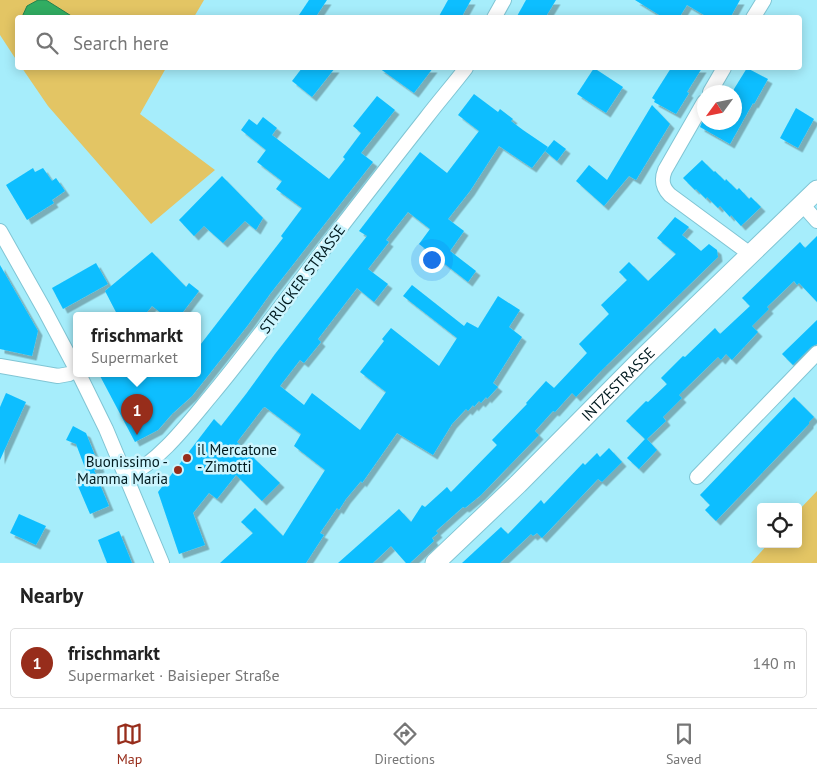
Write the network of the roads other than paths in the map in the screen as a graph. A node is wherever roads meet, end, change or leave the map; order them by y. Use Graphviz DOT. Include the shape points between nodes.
graph roads {
  1 [pos="504,0"];
  2 [pos="764,0"];
  3 [pos="496,15"];
  4 [pos="755,15"];
  5 [pos="465,70"];
  6 [pos="723,70"];
  7 [pos="714,85"];
  8 [pos="697,114"];
  9 [pos="817,190"];
  10 [pos="802,204"];
  11 [pos="817,221"];
  12 [pos="0,231"];
  13 [pos="750,254"];
  14 [pos="817,353"];
  15 [pos="73,363"];
  16 [pos="0,366"];
  17 [pos="73,372"];
  18 [pos="80,377"];
  19 [pos="697,477"];
  20 [pos="126,478"];
  21 [pos="162,563"];
  22 [pos="435,563"];
  1 -- 3 [label="street"];
  2 -- 4 [label="street"];
  5 -- 20 [label="street, STRUCKER STRASSE" via="219,386 156,457"];
  6 -- 7 [label="street"];
  8 -- 13 [label="street" via="665,170 662,182 665,190"];
  9 -- 10 [label="main road, INTZESTRASSE"];
  10 -- 11 [label="street"];
  10 -- 13 [label="main road, INTZESTRASSE"];
  12 -- 15 [label="street"];
  13 -- 22 [label="main road, INTZESTRASSE"];
  14 -- 19 [label="street"];
  16 -- 17 [label="street" via="58,376"];
  18 -- 20 [label="street"];
  20 -- 21 [label="street"];
}
